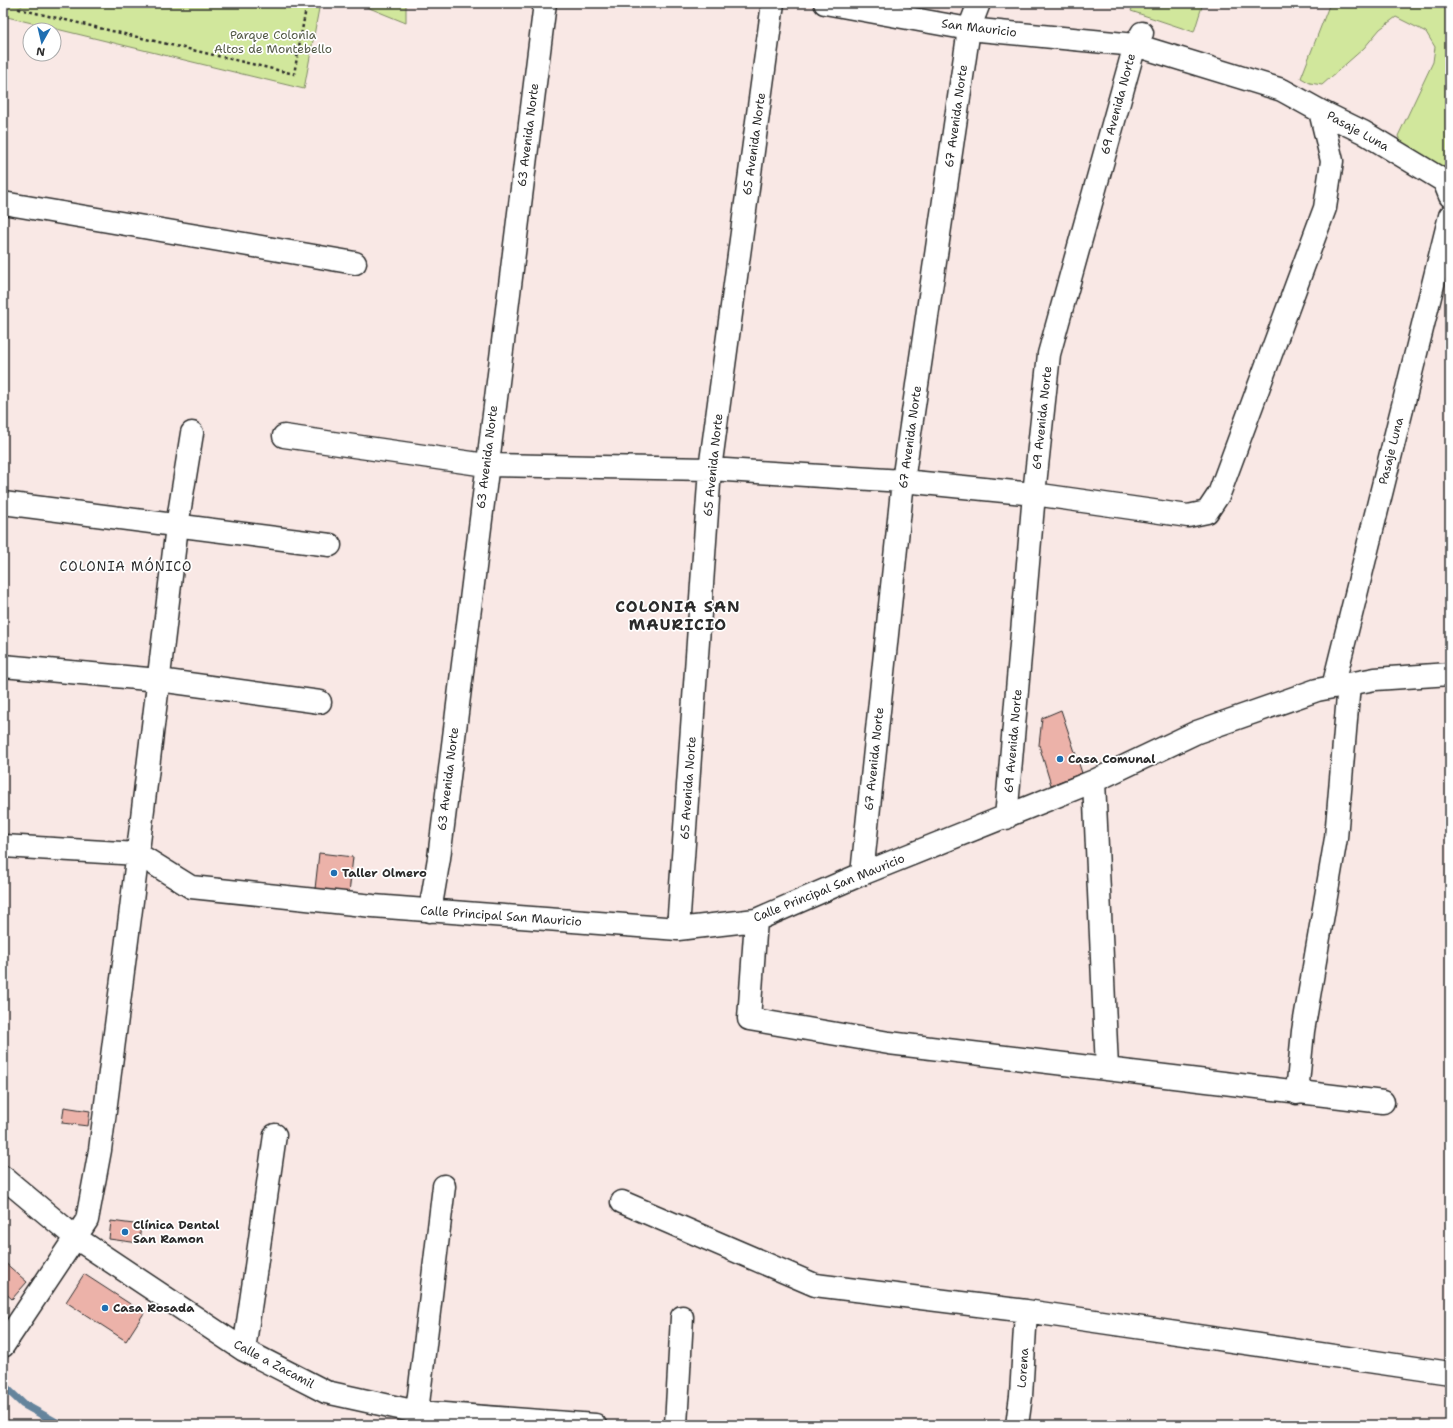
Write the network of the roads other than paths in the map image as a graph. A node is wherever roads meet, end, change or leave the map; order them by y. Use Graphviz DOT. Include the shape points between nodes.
graph roads {
  1 [pos="545,3"];
  2 [pos="773,3"];
  3 [pos="825,3"];
  4 [pos="979,3"];
  5 [pos="969,29"];
  6 [pos="1139,38"];
  7 [pos="1320,111"];
  8 [pos="1450,196"];
  9 [pos="3,202"];
  10 [pos="1450,216"];
  11 [pos="355,262"];
  12 [pos="192,433"];
  13 [pos="284,436"];
  14 [pos="486,465"];
  15 [pos="710,468"];
  16 [pos="903,481"];
  17 [pos="1034,494"];
  18 [pos="3,503"];
  19 [pos="177,526"];
  20 [pos="330,545"];
  21 [pos="3,666"];
  22 [pos="1450,674"];
  23 [pos="159,680"];
  24 [pos="1341,685"];
  25 [pos="320,702"];
  26 [pos="1094,781"];
  27 [pos="1006,818"];
  28 [pos="3,846"];
  29 [pos="138,854"];
  30 [pos="862,874"];
  31 [pos="430,911"];
  32 [pos="756,920"];
  33 [pos="678,929"];
  34 [pos="1107,1068"];
  35 [pos="1296,1093"];
  36 [pos="1383,1102"];
  37 [pos="275,1135"];
  38 [pos="3,1177"];
  39 [pos="444,1186"];
  40 [pos="622,1202"];
  41 [pos="76,1238"];
  42 [pos="1026,1312"];
  43 [pos="682,1317"];
  44 [pos="4,1344"];
  45 [pos="244,1350"];
  46 [pos="1450,1373"];
  47 [pos="416,1412"];
  48 [pos="482,1422"];
  49 [pos="595,1425"];
  50 [pos="676,1425"];
  51 [pos="1017,1425"];
  1 -- 14 [label="street, 63 Avenida Norte"];
  2 -- 15 [label="street, 65 Avenida Norte"];
  3 -- 5 [label="street, San Mauricio"];
  4 -- 5 [label="street, 67 Avenida Norte"];
  5 -- 6 [label="street, San Mauricio"];
  5 -- 16 [label="street, 67 Avenida Norte"];
  6 -- 7 [label="street, San Mauricio" via="1282,90"];
  6 -- 17 [label="street, 69 Avenida Norte" via="1049,354"];
  7 -- 8 [label="street, Pasaje Luna" via="1363,132 1444,181"];
  7 -- 17 [label="street" via="1332,161 1325,208 1219,494 1207,512 1188,516"];
  9 -- 11 [label="street"];
  10 -- 24 [label="street, Pasaje Luna"];
  12 -- 19 [label="street"];
  13 -- 14 [label="street"];
  14 -- 15 [label="street"];
  14 -- 31 [label="street, 63 Avenida Norte" via="439,858"];
  15 -- 16 [label="street"];
  15 -- 33 [label="street, 65 Avenida Norte"];
  16 -- 17 [label="street"];
  16 -- 30 [label="street, 67 Avenida Norte"];
  17 -- 27 [label="street, 69 Avenida Norte"];
  18 -- 19 [label="street"];
  19 -- 20 [label="street"];
  19 -- 23 [label="street"];
  21 -- 23 [label="street"];
  22 -- 24 [label="street, Calle Principal San Mauricio" via="1375,679"];
  23 -- 25 [label="street"];
  23 -- 29 [label="street"];
  24 -- 26 [label="street, Calle Principal San Mauricio" via="1317,690 1197,732"];
  24 -- 35 [label="street, Pasaje Luna" via="1336,838 1302,1031"];
  26 -- 27 [label="street, Calle Principal San Mauricio"];
  26 -- 34 [label="street"];
  27 -- 30 [label="street, Calle Principal San Mauricio"];
  28 -- 29 [label="street"];
  29 -- 31 [label="street, Calle Principal San Mauricio" via="191,886"];
  29 -- 41 [label="street" via="100,1150 87,1220"];
  30 -- 32 [label="street, Calle Principal San Mauricio"];
  31 -- 33 [label="street, Calle Principal San Mauricio"];
  32 -- 33 [label="street, Calle Principal San Mauricio"];
  32 -- 34 [label="street" via="749,1019 889,1043"];
  34 -- 35 [label="street"];
  35 -- 36 [label="street"];
  37 -- 45 [label="street"];
  38 -- 41 [label="street, Calle a Zacamil"];
  39 -- 47 [label="street"];
  40 -- 42 [label="street" via="815,1285"];
  41 -- 44 [label="street"];
  41 -- 45 [label="street, Calle a Zacamil"];
  42 -- 46 [label="street"];
  42 -- 51 [label="street, Lorena"];
  43 -- 50 [label="street"];
  45 -- 47 [label="street, Calle a Zacamil" via="326,1392"];
  47 -- 48 [label="street, Calle a Zacamil"];
  48 -- 49 [label="street, Calle a Zacamil"];
}
